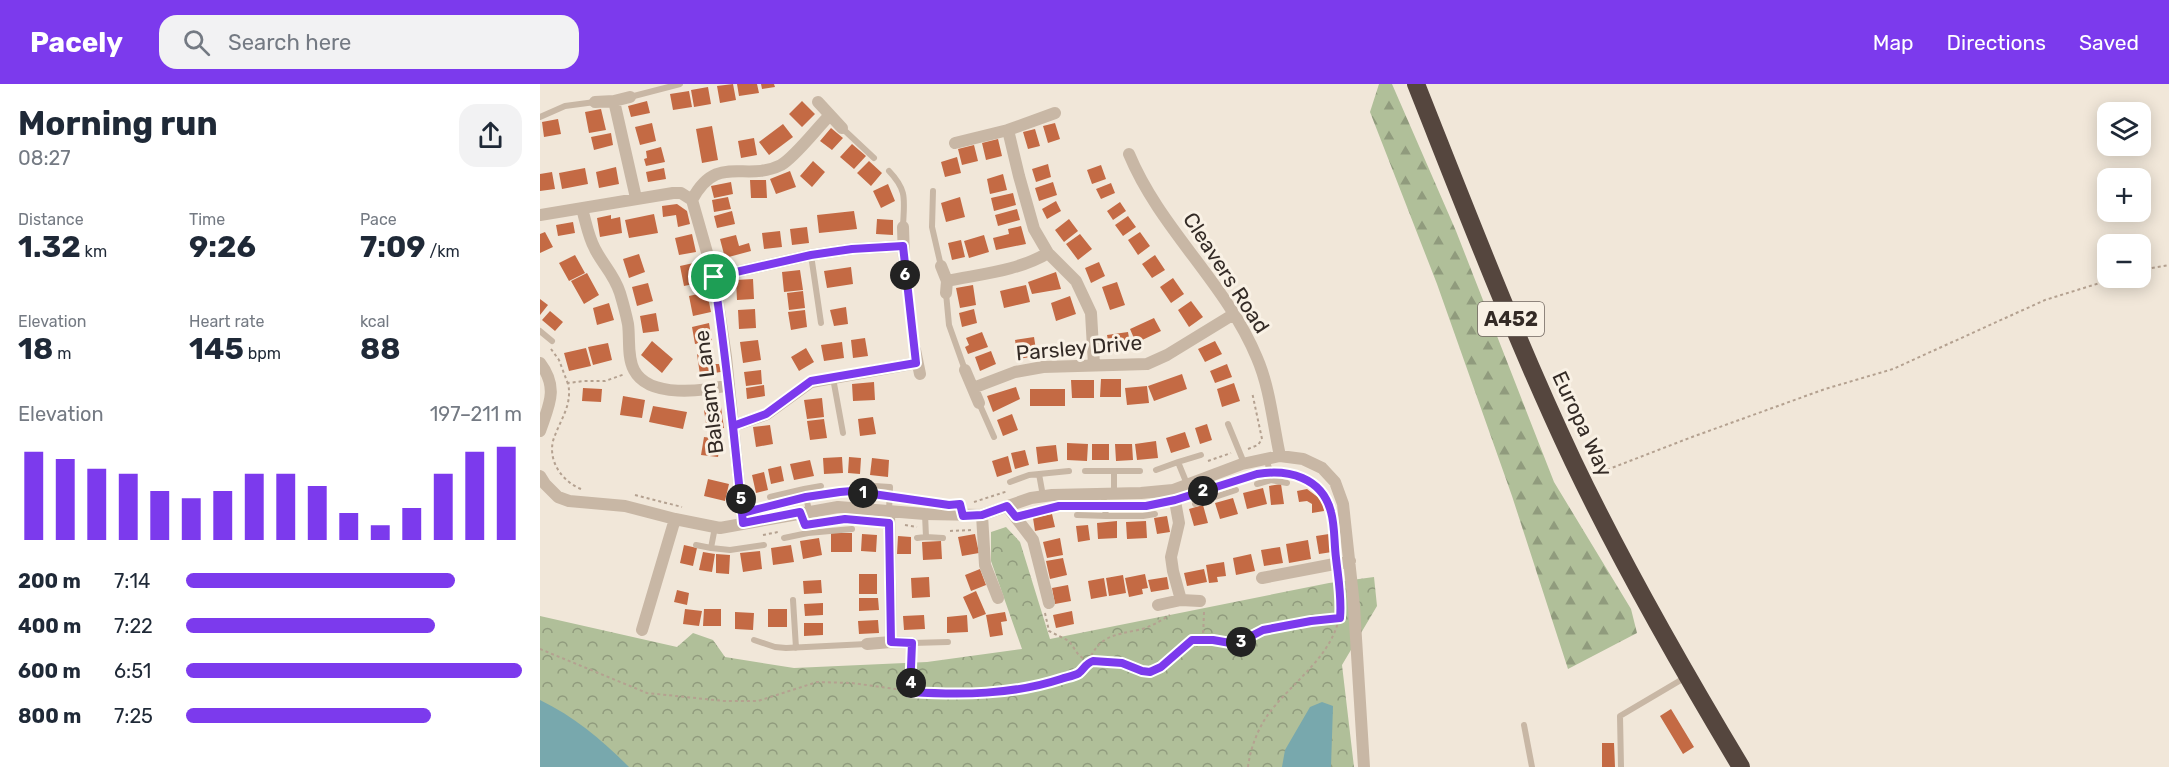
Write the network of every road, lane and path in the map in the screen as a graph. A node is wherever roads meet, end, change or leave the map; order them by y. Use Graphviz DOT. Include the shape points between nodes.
graph roads {
  1 [pos="680,84"];
  2 [pos="1416,84"];
  3 [pos="630,98"];
  4 [pos="614,101"];
  5 [pos="595,102"];
  6 [pos="818,102"];
  7 [pos="1054,113"];
  8 [pos="830,115"];
  9 [pos="540,117"];
  10 [pos="842,128"];
  11 [pos="1008,130"];
  12 [pos="956,143"];
  13 [pos="1129,154"];
  14 [pos="874,158"];
  15 [pos="889,171"];
  16 [pos="933,191"];
  17 [pos="636,198"];
  18 [pos="692,200"];
  19 [pos="582,209"];
  20 [pos="540,215"];
  21 [pos="903,227"];
  22 [pos="903,252"];
  23 [pos="1047,254"];
  24 [pos="811,255"];
  25 [pos="2169,265"];
  26 [pos="941,266"];
  27 [pos="2151,268"];
  28 [pos="714,277"];
  29 [pos="2097,284"];
  30 [pos="946,287"];
  31 [pos="1234,314"];
  32 [pos="820,323"];
  33 [pos="540,331"];
  34 [pos="550,343"];
  35 [pos="915,350"];
  36 [pos="540,363"];
  37 [pos="1094,365"];
  38 [pos="965,370"];
  39 [pos="833,378"];
  40 [pos="729,385"];
  41 [pos="973,388"];
  42 [pos="979,403"];
  43 [pos="1228,424"];
  44 [pos="733,426"];
  45 [pos="540,431"];
  46 [pos="843,433"];
  47 [pos="994,437"];
  48 [pos="1201,455"];
  49 [pos="1280,456"];
  50 [pos="1267,459"];
  51 [pos="1178,462"];
  52 [pos="1244,463"];
  53 [pos="1156,470"];
  54 [pos="1070,471"];
  55 [pos="1086,471"];
  56 [pos="1114,471"];
  57 [pos="1140,471"];
  58 [pos="1269,472"];
  59 [pos="1039,474"];
  60 [pos="540,476"];
  61 [pos="1204,478"];
  62 [pos="1582,479"];
  63 [pos="1271,480"];
  64 [pos="1010,482"];
  65 [pos="1287,483"];
  66 [pos="1187,484"];
  67 [pos="1257,484"];
  68 [pos="858,485"];
  69 [pos="821,486"];
  70 [pos="804,489"];
  71 [pos="1173,490"];
  72 [pos="1236,490"];
  73 [pos="588,491"];
  74 [pos="852,491"];
  75 [pos="1109,493"];
  76 [pos="632,495"];
  77 [pos="890,496"];
  78 [pos="1043,496"];
  79 [pos="770,497"];
  80 [pos="806,497"];
  81 [pos="1212,498"];
  82 [pos="935,502"];
  83 [pos="1195,504"];
  84 [pos="1007,506"];
  85 [pos="688,508"];
  86 [pos="805,511"];
  87 [pos="1331,512"];
  88 [pos="925,514"];
  89 [pos="1155,514"];
  90 [pos="982,515"];
  91 [pos="1077,515"];
  92 [pos="1106,516"];
  93 [pos="889,517"];
  94 [pos="675,519"];
  95 [pos="743,523"];
  96 [pos="715,527"];
  97 [pos="926,528"];
  98 [pos="982,528"];
  99 [pos="852,529"];
  100 [pos="781,531"];
  101 [pos="808,533"];
  102 [pos="759,536"];
  103 [pos="926,537"];
  104 [pos="784,538"];
  105 [pos="916,538"];
  106 [pos="942,538"];
  107 [pos="696,545"];
  108 [pos="764,545"];
  109 [pos="711,548"];
  110 [pos="1350,561"];
  111 [pos="1262,578"];
  112 [pos="998,597"];
  113 [pos="793,600"];
  114 [pos="1181,600"];
  115 [pos="1340,601"];
  116 [pos="1049,603"];
  117 [pos="1158,605"];
  118 [pos="1199,606"];
  119 [pos="1177,613"];
  120 [pos="1340,618"];
  121 [pos="642,630"];
  122 [pos="1203,639"];
  123 [pos="754,640"];
  124 [pos="891,642"];
  125 [pos="948,642"];
  126 [pos="912,643"];
  127 [pos="867,644"];
  128 [pos="796,648"];
  129 [pos="540,649"];
  130 [pos="1088,663"];
  131 [pos="1688,676"];
  132 [pos="910,692"];
  133 [pos="1524,725"];
  134 [pos="1248,767"];
  135 [pos="1364,767"];
  136 [pos="1532,767"];
  137 [pos="1621,767"];
  138 [pos="1741,767"];
  1 -- 3 [label="lane"];
  2 -- 62 [label="highway, Europa Way / A452" via="1543,394"];
  3 -- 4 [label="street"];
  4 -- 5 [label="street"];
  4 -- 17 [label="street"];
  5 -- 9 [label="lane" via="565,106"];
  6 -- 8 [label="street"];
  7 -- 11 [label="street"];
  8 -- 10 [label="street"];
  8 -- 18 [label="street" via="782,164 757,172 719,173 702,183"];
  10 -- 14 [label="lane"];
  11 -- 12 [label="street"];
  11 -- 23 [label="street" via="1034,229"];
  13 -- 31 [label="street, Cleavers Road" via="1139,177"];
  15 -- 21 [label="lane" via="903,192"];
  16 -- 26 [label="lane" via="932,227"];
  17 -- 18 [label="street" via="681,193"];
  17 -- 19 [label="street"];
  18 -- 28 [label="street, Balsam Lane"];
  19 -- 20 [label="street"];
  19 -- 40 [label="street" via="591,241 620,294 632,365 638,375 661,388 684,391"];
  21 -- 22 [label="street"];
  22 -- 24 [label="street" via="852,249"];
  22 -- 35 [label="lane"];
  23 -- 30 [label="street" via="1020,266"];
  23 -- 37 [label="street" via="1076,281 1091,313"];
  24 -- 28 [label="street"];
  24 -- 32 [label="lane"];
  25 -- 27 [label="path"];
  26 -- 30 [label="street"];
  28 -- 40 [label="street, Balsam Lane"];
  29 -- 62 [label="path" via="2044,300 1893,369 1803,397"];
  30 -- 38 [label="lane" via="949,324"];
  31 -- 37 [label="street, Parsley Drive" via="1147,364"];
  31 -- 49 [label="street, Cleavers Road" via="1258,359"];
  33 -- 34 [label="lane"];
  34 -- 73 [label="path" via="568,385 568,405 553,442 553,454 563,476"];
  35 -- 39 [label="street" via="918,369"];
  36 -- 45 [label="street" via="548,374 552,397"];
  37 -- 41 [label="street, Parsley Drive" via="1015,372"];
  38 -- 41 [label="street"];
  39 -- 44 [label="street" via="811,381 766,414"];
  39 -- 46 [label="lane"];
  40 -- 44 [label="street, Balsam Lane"];
  41 -- 42 [label="street"];
  42 -- 47 [label="lane"];
  43 -- 52 [label="lane"];
  44 -- 95 [label="street, Balsam Lane"];
  48 -- 51 [label="lane"];
  49 -- 50 [label="street"];
  49 -- 110 [label="street" via="1303,459 1322,468 1335,482 1343,504"];
  50 -- 52 [label="street"];
  50 -- 58 [label="lane"];
  51 -- 53 [label="lane"];
  51 -- 66 [label="lane"];
  52 -- 61 [label="street"];
  54 -- 59 [label="lane"];
  55 -- 56 [label="lane"];
  56 -- 57 [label="lane"];
  56 -- 75 [label="lane"];
  58 -- 63 [label="lane"];
  58 -- 87 [label="path" via="1290,473 1308,480 1324,497"];
  59 -- 64 [label="lane"];
  59 -- 78 [label="lane"];
  60 -- 94 [label="street" via="558,497 569,501 625,506"];
  61 -- 66 [label="street"];
  61 -- 81 [label="lane"];
  62 -- 131 [label="highway, Europa Way / A452"];
  63 -- 65 [label="lane"];
  63 -- 67 [label="lane"];
  66 -- 71 [label="street"];
  68 -- 77 [label="lane" via="890,487"];
  69 -- 70 [label="lane"];
  70 -- 79 [label="lane"];
  70 -- 80 [label="lane"];
  71 -- 75 [label="street"];
  71 -- 114 [label="street" via="1179,523 1171,557"];
  72 -- 81 [label="lane"];
  74 -- 80 [label="path"];
  75 -- 78 [label="street"];
  75 -- 92 [label="lane"];
  76 -- 85 [label="path"];
  77 -- 82 [label="path"];
  77 -- 93 [label="lane"];
  78 -- 84 [label="street"];
  80 -- 86 [label="lane"];
  81 -- 83 [label="lane"];
  84 -- 90 [label="street"];
  84 -- 116 [label="street" via="1033,540"];
  86 -- 93 [label="street" via="838,507"];
  86 -- 95 [label="street"];
  86 -- 101 [label="lane"];
  88 -- 90 [label="street" via="962,510"];
  88 -- 93 [label="street"];
  88 -- 97 [label="lane"];
  89 -- 92 [label="lane"];
  90 -- 98 [label="street"];
  91 -- 92 [label="lane"];
  93 -- 97 [label="path"];
  93 -- 124 [label="street"];
  94 -- 96 [label="street"];
  94 -- 121 [label="street"];
  95 -- 96 [label="street"];
  96 -- 109 [label="lane"];
  97 -- 98 [label="path"];
  97 -- 103 [label="lane"];
  98 -- 112 [label="street" via="985,565"];
  99 -- 101 [label="lane"];
  100 -- 102 [label="path"];
  101 -- 104 [label="lane"];
  103 -- 105 [label="lane"];
  103 -- 106 [label="lane"];
  107 -- 109 [label="lane"];
  108 -- 109 [label="lane" via="730,550"];
  110 -- 111 [label="street"];
  110 -- 135 [label="street"];
  113 -- 128 [label="lane"];
  114 -- 117 [label="street"];
  114 -- 118 [label="street"];
  115 -- 120 [label="path"];
  116 -- 130 [label="path" via="1043,605 1049,631 1069,641"];
  118 -- 122 [label="path" via="1204,611"];
  119 -- 130 [label="path" via="1140,630 1108,637"];
  120 -- 122 [label="path" via="1263,630 1236,644"];
  120 -- 134 [label="path" via="1324,651 1265,719"];
  122 -- 130 [label="path" via="1188,642 1150,672 1122,663"];
  123 -- 128 [label="lane"];
  124 -- 126 [label="street"];
  124 -- 127 [label="street"];
  125 -- 126 [label="lane"];
  126 -- 132 [label="path"];
  127 -- 128 [label="lane"];
  129 -- 132 [label="path" via="647,693 671,696 758,701 817,682"];
  130 -- 132 [label="path" via="1077,674 1017,689 952,694"];
  131 -- 137 [label="lane" via="1620,716"];
  131 -- 138 [label="highway, Europa Way / A452"];
  133 -- 136 [label="lane"];
}
